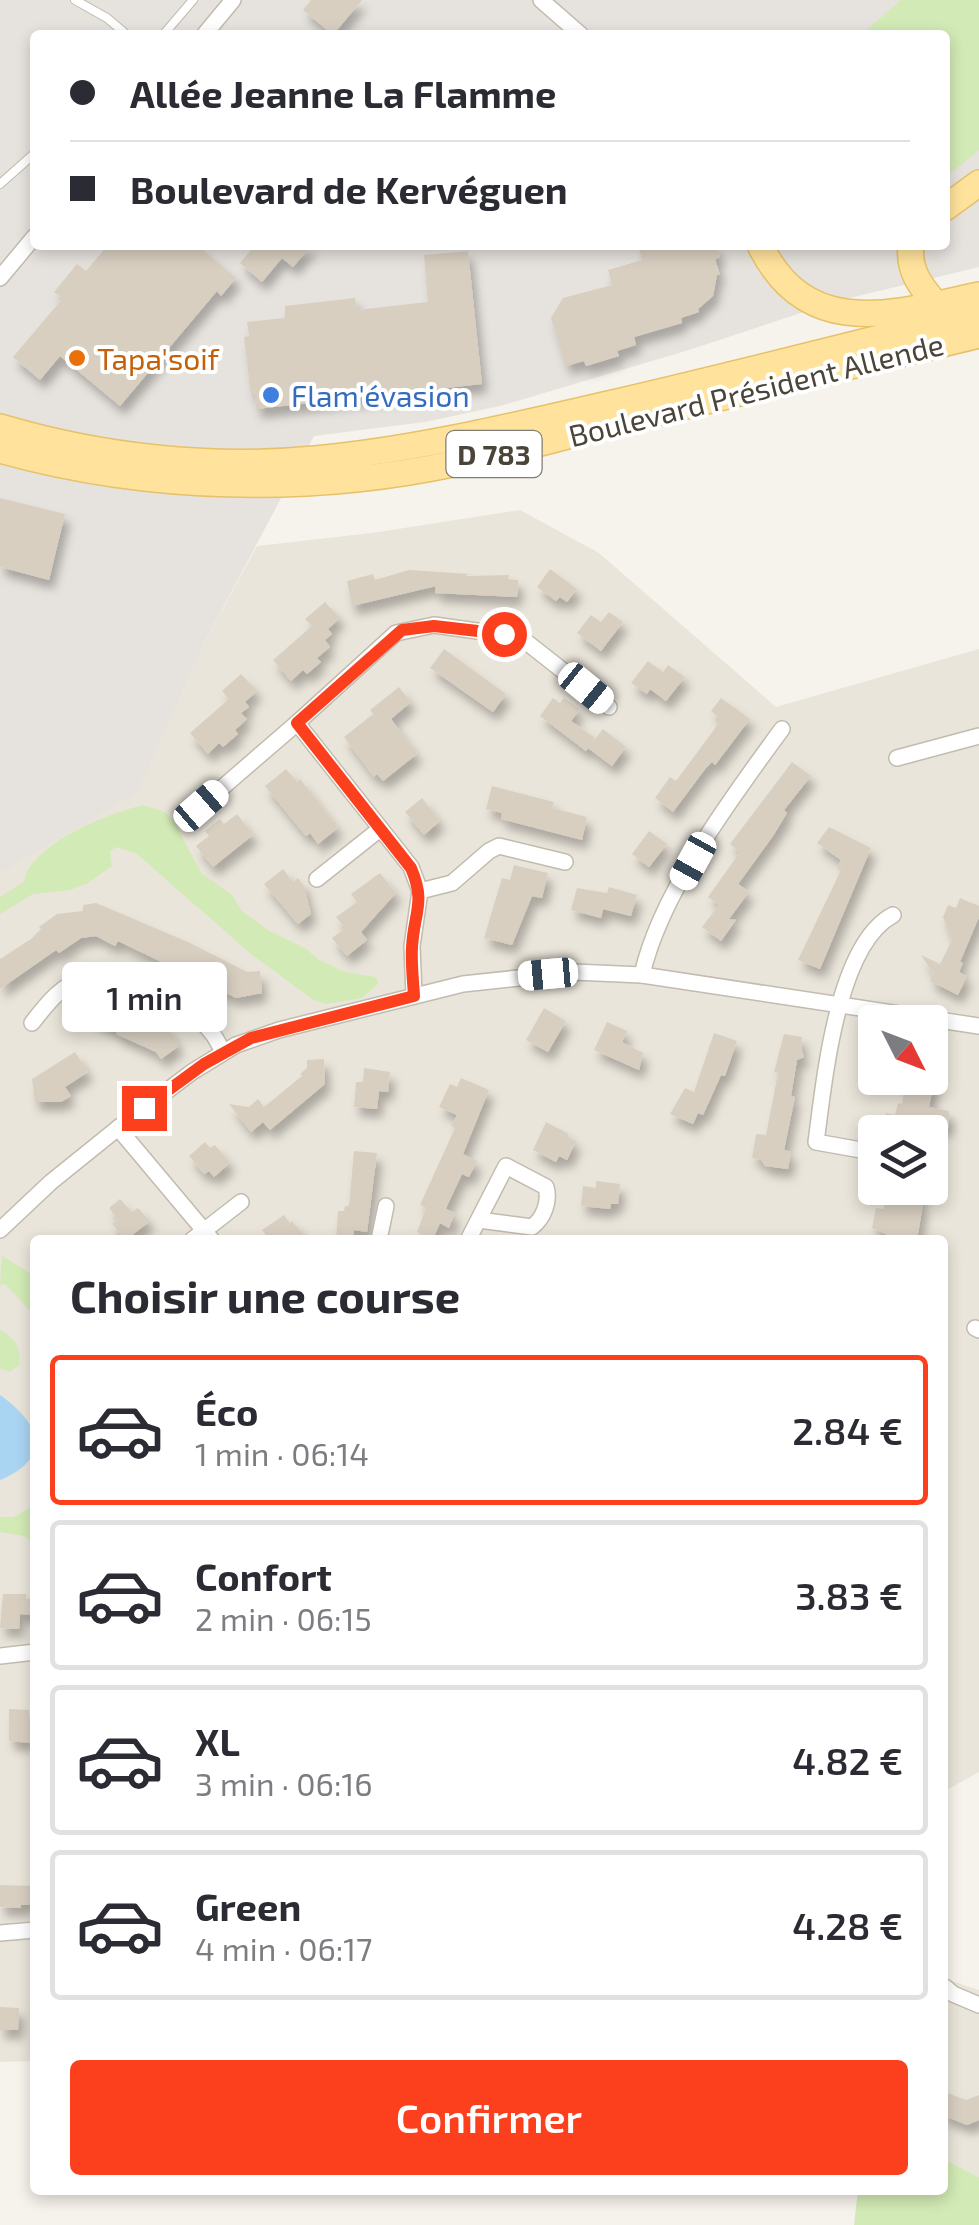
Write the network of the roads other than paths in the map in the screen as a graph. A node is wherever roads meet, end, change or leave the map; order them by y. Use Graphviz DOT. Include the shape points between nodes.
graph roads {
  1 [pos="75,0"];
  2 [pos="193,0"];
  3 [pos="233,0"];
  4 [pos="541,0"];
  5 [pos="121,30"];
  6 [pos="167,30"];
  7 [pos="208,30"];
  8 [pos="571,30"];
  9 [pos="30,157"];
  10 [pos="979,183"];
  11 [pos="0,184"];
  12 [pos="950,204"];
  13 [pos="30,242"];
  14 [pos="763,250"];
  15 [pos="911,250"];
  16 [pos="0,278"];
  17 [pos="979,295"];
  18 [pos="936,304"];
  19 [pos="979,313"];
  20 [pos="979,335"];
  21 [pos="0,427"];
  22 [pos="0,450"];
  23 [pos="609,707"];
  24 [pos="297,723"];
  25 [pos="782,729"];
  26 [pos="979,736"];
  27 [pos="897,758"];
  28 [pos="201,806"];
  29 [pos="380,829"];
  30 [pos="565,862"];
  31 [pos="318,879"];
  32 [pos="420,891"];
  33 [pos="893,915"];
  34 [pos="642,975"];
  35 [pos="414,996"];
  36 [pos="840,1003"];
  37 [pos="32,1022"];
  38 [pos="979,1026"];
  39 [pos="223,1052"];
  40 [pos="118,1128"];
  41 [pos="858,1149"];
  42 [pos="241,1202"];
  43 [pos="386,1206"];
  44 [pos="480,1220"];
  45 [pos="0,1230"];
  46 [pos="201,1235"];
  47 [pos="205,1235"];
  48 [pos="380,1235"];
  49 [pos="471,1235"];
  50 [pos="30,1653"];
  51 [pos="0,1656"];
  52 [pos="30,1931"];
  53 [pos="0,1934"];
  54 [pos="948,1990"];
  55 [pos="979,2005"];
  1 -- 5 [label="lane"];
  2 -- 6 [label="lane"];
  3 -- 7 [label="street"];
  4 -- 8 [label="street"];
  9 -- 11 [label="lane"];
  10 -- 12 [label="main road"];
  13 -- 16 [label="street"];
  14 -- 18 [label="main road" via="788,286 828,309 884,314"];
  15 -- 18 [label="main road" via="915,277"];
  17 -- 18 [label="main road"];
  19 -- 21 [label="main road, Boulevard Président Allende / D 783" via="516,425 337,457 176,459"];
  20 -- 22 [label="main road, Boulevard Président Allende / D 783" via="455,464 342,480 160,479"];
  23 -- 24 [label="street" via="520,637 423,626 390,638"];
  24 -- 28 [label="street"];
  24 -- 29 [label="street"];
  25 -- 34 [label="street" via="708,836"];
  26 -- 27 [label="street"];
  29 -- 31 [label="street"];
  29 -- 32 [label="street"];
  30 -- 32 [label="street" via="499,846 452,883"];
  32 -- 35 [label="street"];
  33 -- 36 [label="street" via="872,932"];
  34 -- 35 [label="street" via="525,976"];
  34 -- 36 [label="street"];
  35 -- 39 [label="street" via="262,1034"];
  36 -- 38 [label="street"];
  36 -- 41 [label="street" via="816,1142"];
  37 -- 39 [label="street" via="62,990 96,976 197,1017"];
  39 -- 40 [label="street"];
  40 -- 45 [label="street"];
  40 -- 46 [label="street"];
  42 -- 47 [label="street"];
  43 -- 48 [label="street"];
  44 -- 44 [label="street" via="506,1166 546,1187 546,1204 532,1227"];
  44 -- 49 [label="street"];
  50 -- 51 [label="street"];
  52 -- 53 [label="street"];
  54 -- 55 [label="street"];
}
